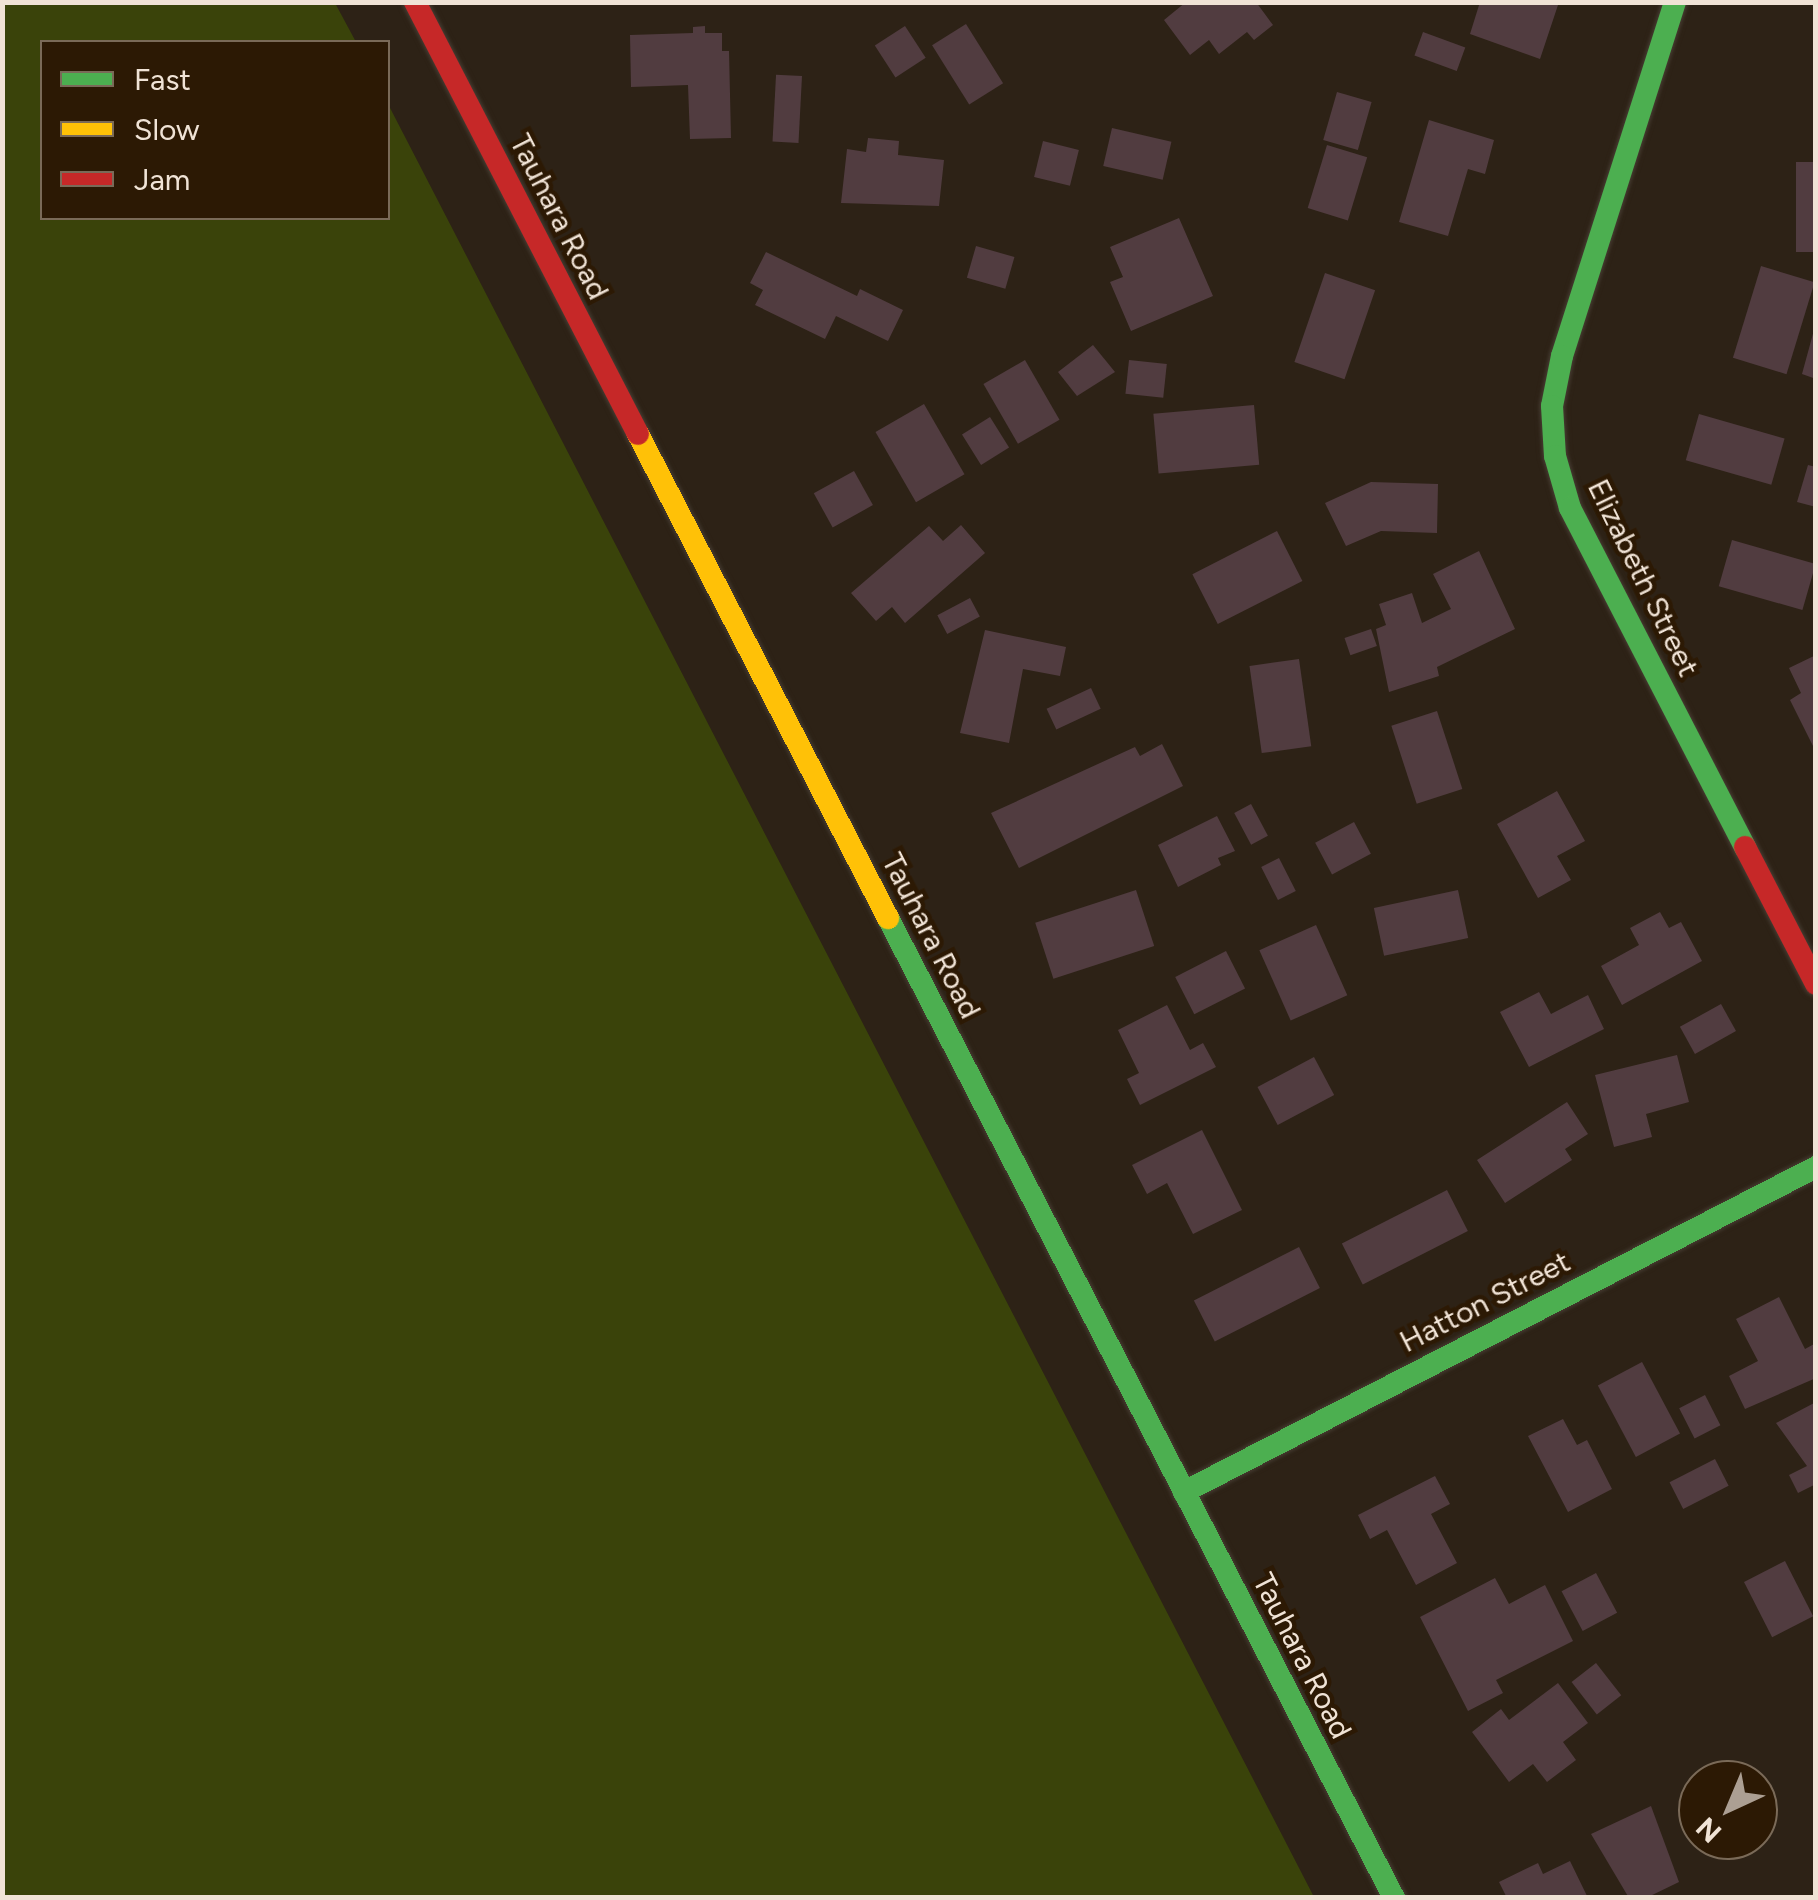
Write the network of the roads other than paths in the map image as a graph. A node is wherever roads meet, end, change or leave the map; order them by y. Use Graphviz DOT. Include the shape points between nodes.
graph roads {
  1 [pos="415,2"];
  2 [pos="1674,2"];
  3 [pos="1816,984"];
  4 [pos="1816,1166"];
  5 [pos="1184,1492"];
  6 [pos="1394,1898"];
  1 -- 5 [label="main road, Tauhara Road"];
  2 -- 3 [label="main road, Elizabeth Street" via="1562,356 1552,406 1555,456 1570,508"];
  4 -- 5 [label="main road, Hatton Street"];
  5 -- 6 [label="main road, Tauhara Road"];
}
